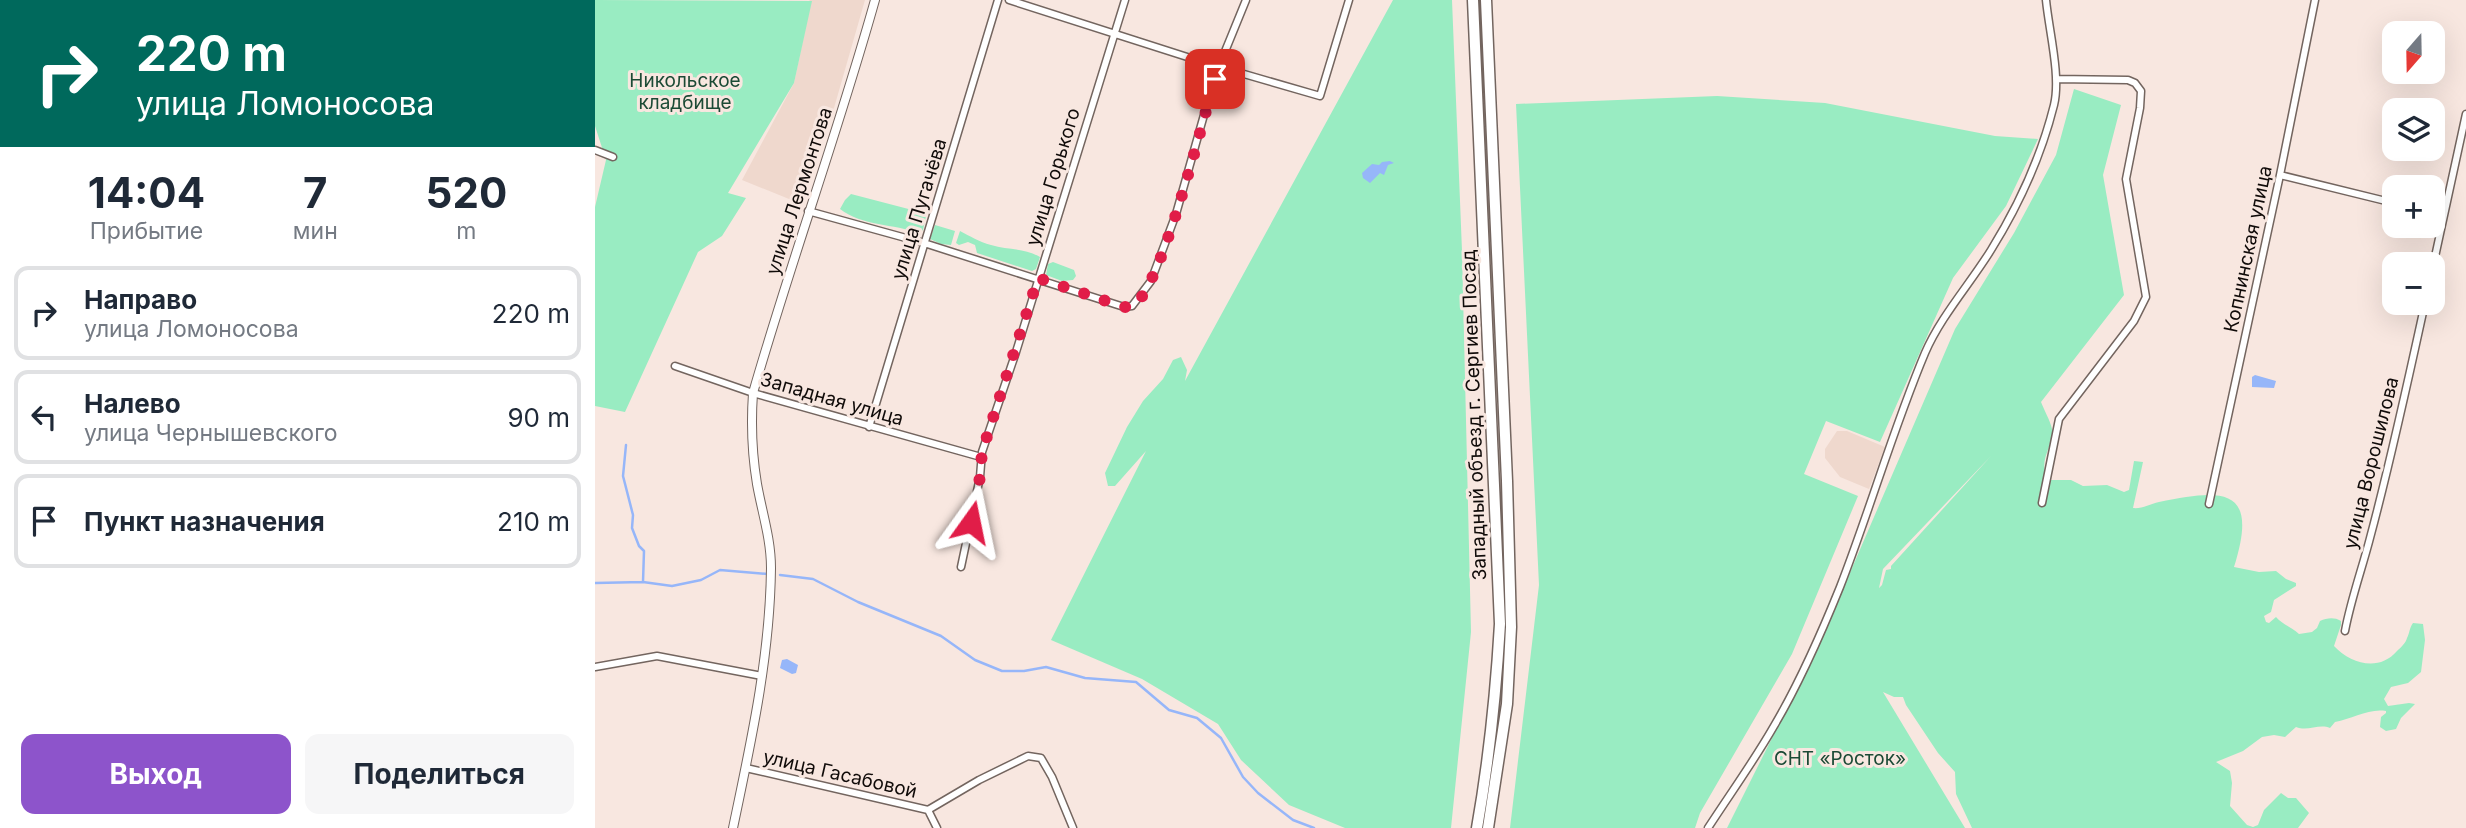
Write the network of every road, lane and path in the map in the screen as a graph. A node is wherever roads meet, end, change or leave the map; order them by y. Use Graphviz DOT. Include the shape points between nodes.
graph roads {
  1 [pos="875,0"];
  2 [pos="998,0"];
  3 [pos="1009,0"];
  4 [pos="1125,0"];
  5 [pos="1247,0"];
  6 [pos="1349,0"];
  7 [pos="1473,0"];
  8 [pos="1486,0"];
  9 [pos="2046,0"];
  10 [pos="2315,0"];
  11 [pos="1115,33"];
  12 [pos="1219,66"];
  13 [pos="2056,79"];
  14 [pos="2466,114"];
  15 [pos="595,150"];
  16 [pos="613,157"];
  17 [pos="2280,175"];
  18 [pos="2382,200"];
  19 [pos="2445,209"];
  20 [pos="808,211"];
  21 [pos="924,243"];
  22 [pos="1038,278"];
  23 [pos="2422,315"];
  24 [pos="675,366"];
  25 [pos="753,393"];
  26 [pos="869,427"];
  27 [pos="981,457"];
  28 [pos="2042,503"];
  29 [pos="2209,504"];
  30 [pos="961,566"];
  31 [pos="2345,631"];
  32 [pos="595,667"];
  33 [pos="762,676"];
  34 [pos="745,768"];
  35 [pos="928,810"];
  36 [pos="733,828"];
  37 [pos="937,828"];
  38 [pos="1073,828"];
  39 [pos="1476,828"];
  40 [pos="1488,828"];
  41 [pos="1708,828"];
  1 -- 20 [label="street, улица Лермонтова"];
  2 -- 21 [label="street, улица Пугачёва"];
  3 -- 11 [label="street"];
  4 -- 11 [label="street, улица Горького"];
  5 -- 12 [label="street"];
  6 -- 12 [label="street" via="1320,96"];
  7 -- 39 [label="main road, Западный объезд г. Сергиев Посад" via="1500,624 1490,751"];
  8 -- 40 [label="main road, Западный объезд г. Сергиев Посад" via="1511,626 1507,704"];
  9 -- 13 [label="street"];
  10 -- 17 [label="street, Копнинская улица"];
  11 -- 12 [label="street"];
  11 -- 22 [label="street, улица Горького"];
  12 -- 22 [label="street" via="1176,214 1151,281 1136,302 1124,307"];
  13 -- 28 [label="street" via="2119,79 2134,83 2141,91 2126,179 2146,297 2134,321 2059,419"];
  13 -- 41 [label="street" via="2044,142 2019,202 1926,350 1840,586 1805,665 1776,723"];
  14 -- 19 [label="street"];
  15 -- 16 [label="street"];
  17 -- 18 [label="street"];
  17 -- 29 [label="street, Копнинская улица"];
  20 -- 21 [label="street"];
  20 -- 25 [label="street, улица Лермонтова"];
  21 -- 22 [label="street"];
  21 -- 26 [label="street, улица Пугачёва"];
  22 -- 27 [label="street, улица Горького"];
  23 -- 31 [label="street, улица Ворошилова"];
  24 -- 25 [label="street, Западная улица"];
  25 -- 26 [label="street, Западная улица"];
  25 -- 33 [label="street, улица Лермонтова" via="757,482 771,567"];
  26 -- 27 [label="street, Западная улица"];
  27 -- 30 [label="street, улица Горького"];
  32 -- 33 [label="street" via="657,656"];
  33 -- 34 [label="street, улица Лермонтова"];
  34 -- 35 [label="street, улица Гасабовой"];
  34 -- 36 [label="street, улица Лермонтова"];
  35 -- 37 [label="street"];
  35 -- 38 [label="street" via="1028,756 1041,758"];
}
